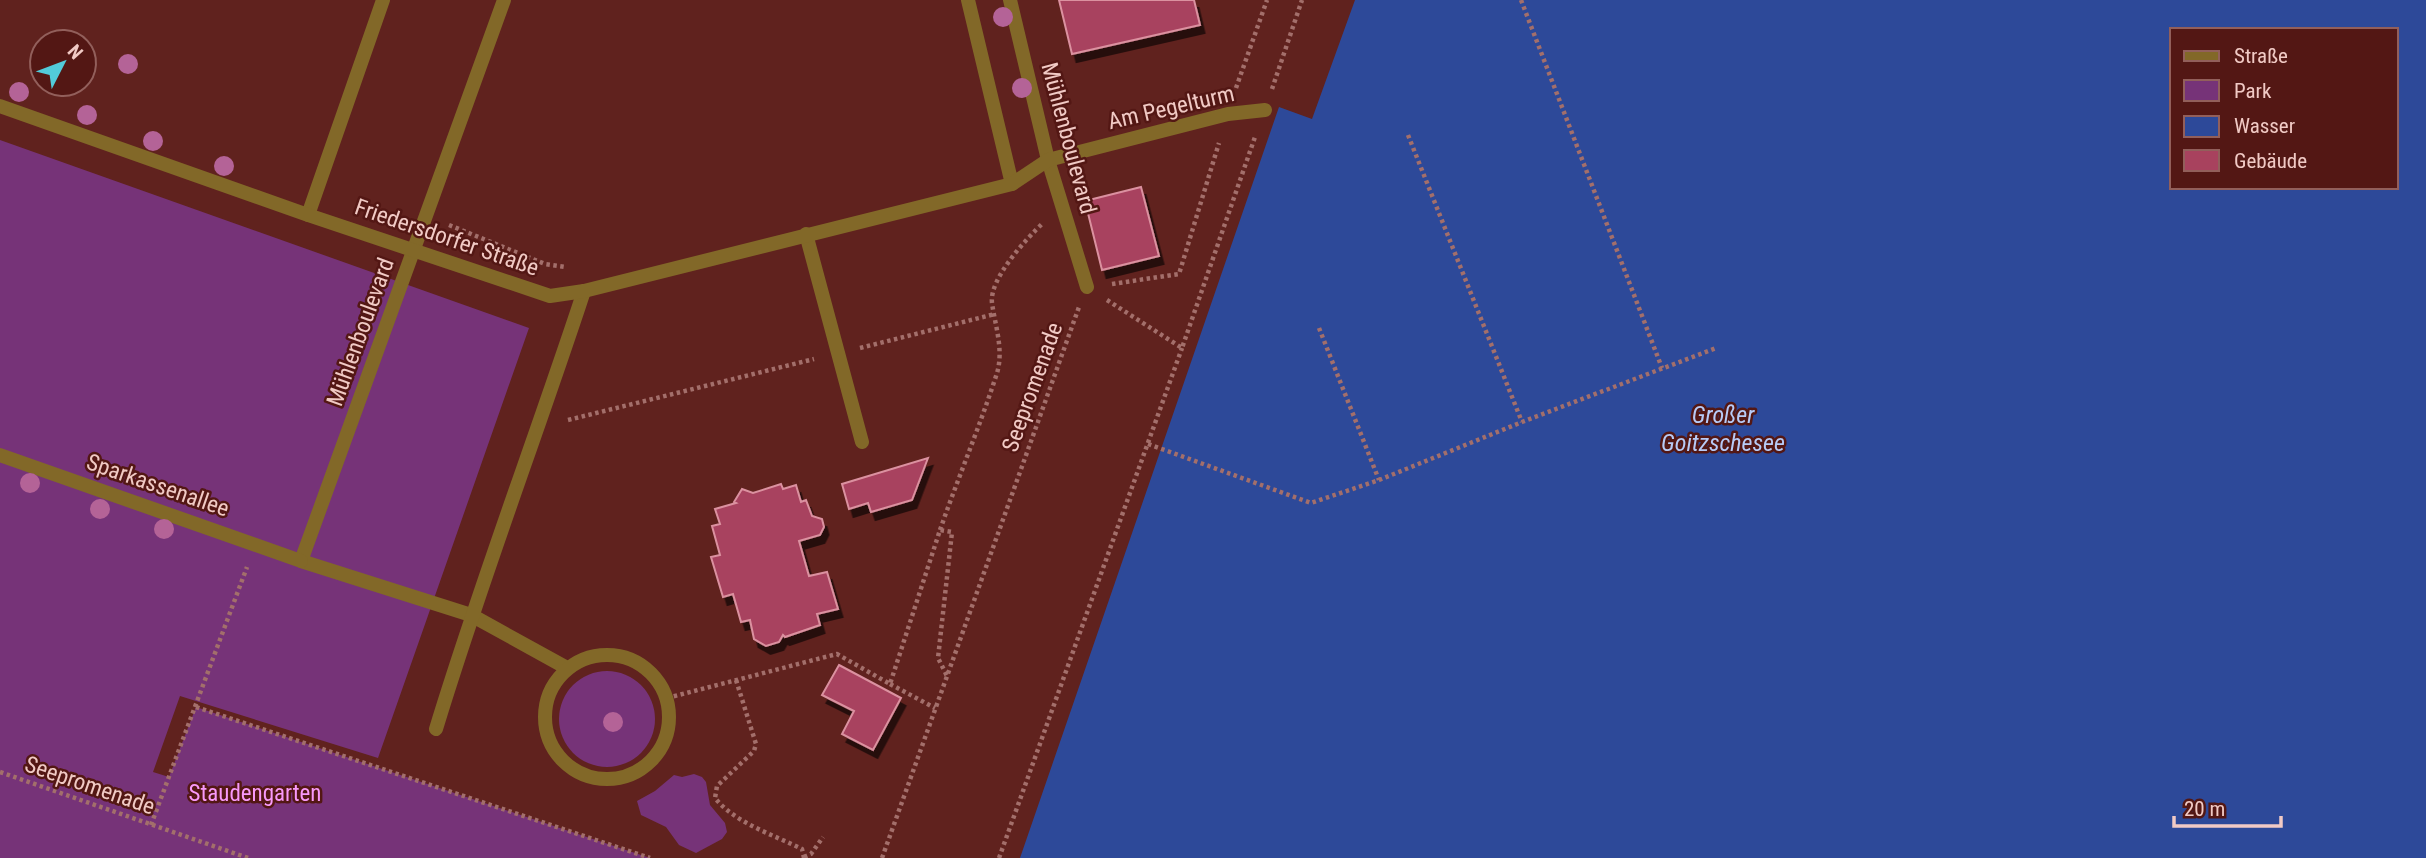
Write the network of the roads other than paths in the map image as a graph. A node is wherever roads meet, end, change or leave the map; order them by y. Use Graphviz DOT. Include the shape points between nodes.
graph roads {
  1 [pos="383,0"];
  2 [pos="504,0"];
  3 [pos="968,0"];
  4 [pos="1010,0"];
  5 [pos="0,106"];
  6 [pos="1265,110"];
  7 [pos="1048,160"];
  8 [pos="1012,184"];
  9 [pos="308,215"];
  10 [pos="806,234"];
  11 [pos="413,250"];
  12 [pos="1087,287"];
  13 [pos="584,291"];
  14 [pos="862,442"];
  15 [pos="0,454"];
  16 [pos="301,561"];
  17 [pos="471,615"];
  18 [pos="567,668"];
  19 [pos="436,729"];
  1 -- 9 [label="street"];
  2 -- 11 [label="street, Mühlenboulevard"];
  3 -- 8 [label="street"];
  4 -- 7 [label="street, Mühlenboulevard"];
  5 -- 9 [label="street, Friedersdorfer Straße"];
  6 -- 7 [label="street, Am Pegelturm" via="1228,114"];
  7 -- 8 [label="street, Am Pegelturm"];
  7 -- 12 [label="street, Mühlenboulevard"];
  8 -- 10 [label="street, Friedersdorfer Straße"];
  9 -- 11 [label="street, Friedersdorfer Straße"];
  10 -- 13 [label="street, Friedersdorfer Straße"];
  10 -- 14 [label="street"];
  11 -- 13 [label="street, Friedersdorfer Straße" via="550,296"];
  11 -- 16 [label="street, Mühlenboulevard"];
  13 -- 17 [label="street"];
  15 -- 16 [label="street, Sparkassenallee"];
  16 -- 17 [label="street, Sparkassenallee"];
  17 -- 18 [label="street, Sparkassenallee"];
  17 -- 19 [label="street"];
  18 -- 18 [label="street" via="545,703 544,724 562,762 599,780 620,779 655,758 666,740 670,719 658,680 625,657 605,654"];
}
